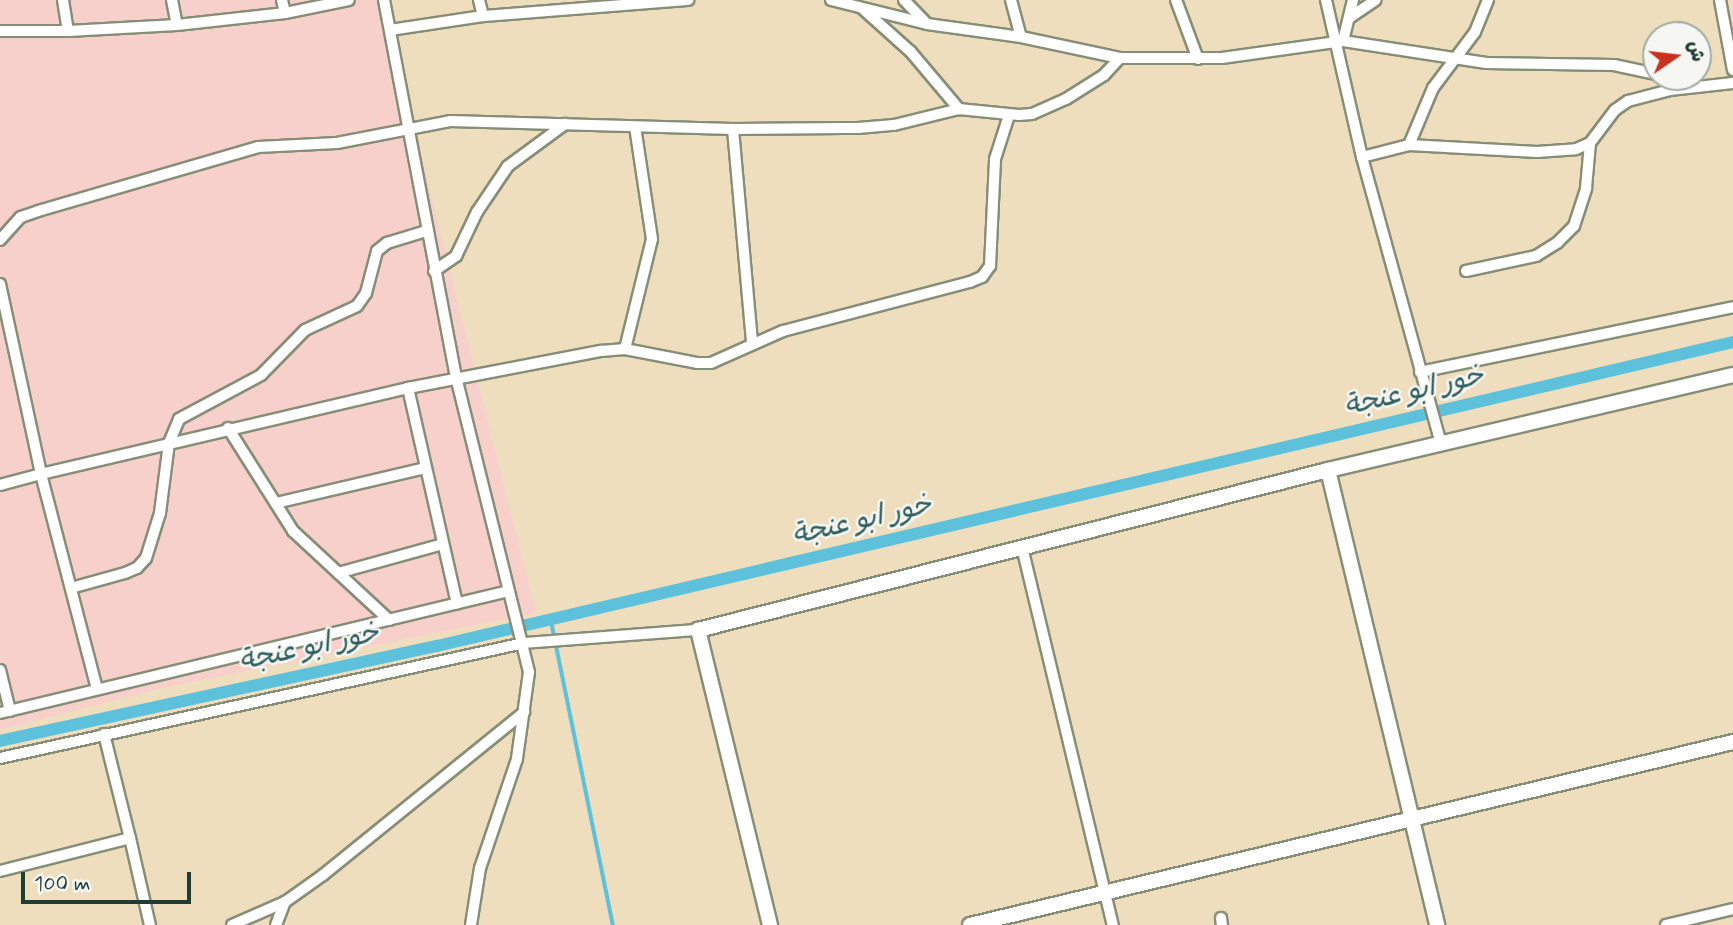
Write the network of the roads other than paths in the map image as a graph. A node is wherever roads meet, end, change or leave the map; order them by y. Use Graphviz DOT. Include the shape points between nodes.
graph roads {
  1 [pos="63,0"];
  2 [pos="172,0"];
  3 [pos="282,0"];
  4 [pos="349,0"];
  5 [pos="384,0"];
  6 [pos="479,0"];
  7 [pos="688,0"];
  8 [pos="831,0"];
  9 [pos="904,0"];
  10 [pos="1011,0"];
  11 [pos="1176,0"];
  12 [pos="1326,0"];
  13 [pos="1353,0"];
  14 [pos="1376,0"];
  15 [pos="1488,0"];
  16 [pos="1720,0"];
  17 [pos="576,5"];
  18 [pos="860,6"];
  19 [pos="285,13"];
  20 [pos="483,16"];
  21 [pos="1349,18"];
  22 [pos="927,24"];
  23 [pos="177,25"];
  24 [pos="390,30"];
  25 [pos="0,31"];
  26 [pos="68,31"];
  27 [pos="1021,37"];
  28 [pos="1338,41"];
  29 [pos="1731,43"];
  30 [pos="1120,58"];
  31 [pos="1456,58"];
  32 [pos="1198,59"];
  33 [pos="1733,70"];
  34 [pos="1642,71"];
  35 [pos="1733,83"];
  36 [pos="1712,85"];
  37 [pos="1679,91"];
  38 [pos="959,109"];
  39 [pos="1009,115"];
  40 [pos="566,123"];
  41 [pos="635,127"];
  42 [pos="406,128"];
  43 [pos="733,129"];
  44 [pos="1590,143"];
  45 [pos="1409,145"];
  46 [pos="1362,157"];
  47 [pos="426,231"];
  48 [pos="0,240"];
  49 [pos="434,271"];
  50 [pos="1466,271"];
  51 [pos="0,284"];
  52 [pos="1733,307"];
  53 [pos="752,342"];
  54 [pos="625,349"];
  55 [pos="1420,372"];
  56 [pos="1733,375"];
  57 [pos="456,377"];
  58 [pos="408,388"];
  59 [pos="228,428"];
  60 [pos="169,443"];
  61 [pos="1441,443"];
  62 [pos="425,468"];
  63 [pos="1328,470"];
  64 [pos="41,474"];
  65 [pos="0,485"];
  66 [pos="276,503"];
  67 [pos="443,544"];
  68 [pos="1022,547"];
  69 [pos="338,573"];
  70 [pos="71,589"];
  71 [pos="509,591"];
  72 [pos="457,604"];
  73 [pos="389,620"];
  74 [pos="698,630"];
  75 [pos="522,639"];
  76 [pos="0,670"];
  77 [pos="97,689"];
  78 [pos="5,712"];
  79 [pos="524,712"];
  80 [pos="104,734"];
  81 [pos="1733,742"];
  82 [pos="0,758"];
  83 [pos="1412,821"];
  84 [pos="130,838"];
  85 [pos="0,871"];
  86 [pos="1105,894"];
  87 [pos="285,902"];
  88 [pos="1733,909"];
  89 [pos="150,925"];
  90 [pos="232,925"];
  91 [pos="276,925"];
  92 [pos="471,925"];
  93 [pos="770,925"];
  94 [pos="970,925"];
  95 [pos="1112,925"];
  96 [pos="1437,925"];
  97 [pos="1666,925"];
  1 -- 26 [label="street"];
  2 -- 23 [label="street"];
  3 -- 19 [label="street"];
  4 -- 19 [label="street"];
  5 -- 24 [label="street"];
  6 -- 20 [label="street"];
  7 -- 17 [label="street"];
  8 -- 18 [label="street"];
  9 -- 22 [label="street"];
  10 -- 27 [label="street"];
  11 -- 32 [label="street"];
  12 -- 28 [label="street"];
  13 -- 21 [label="street"];
  14 -- 21 [label="street"];
  15 -- 31 [label="street" via="1475,32"];
  16 -- 29 [label="street"];
  17 -- 20 [label="street"];
  18 -- 22 [label="street"];
  18 -- 38 [label="street" via="911,52"];
  19 -- 23 [label="street"];
  20 -- 24 [label="street"];
  21 -- 28 [label="street"];
  22 -- 27 [label="street"];
  23 -- 26 [label="street"];
  24 -- 42 [label="street"];
  25 -- 26 [label="street"];
  27 -- 30 [label="street"];
  28 -- 31 [label="street"];
  28 -- 32 [label="street"];
  28 -- 46 [label="street"];
  29 -- 33 [label="street"];
  30 -- 32 [label="street"];
  30 -- 39 [label="street" via="1104,75 1066,99 1032,114"];
  31 -- 34 [label="street" via="1486,63 1614,65"];
  31 -- 45 [label="street" via="1433,88"];
  35 -- 36 [label="street"];
  37 -- 44 [label="street" via="1628,101 1615,110"];
  38 -- 39 [label="street"];
  38 -- 43 [label="street" via="858,128"];
  39 -- 53 [label="street" via="995,159 993,252 987,272 970,282 846,312"];
  40 -- 41 [label="street"];
  40 -- 42 [label="street" via="450,121"];
  40 -- 49 [label="street" via="508,166 477,212 456,256"];
  41 -- 43 [label="street"];
  41 -- 54 [label="street" via="652,239"];
  42 -- 47 [label="street"];
  42 -- 48 [label="street" via="337,143 258,147 219,156 30,214 11,225"];
  43 -- 53 [label="street"];
  44 -- 45 [label="street" via="1557,152"];
  44 -- 50 [label="street" via="1586,188 1574,226 1558,243 1536,256"];
  45 -- 46 [label="street"];
  46 -- 55 [label="street"];
  47 -- 49 [label="street"];
  47 -- 60 [label="street" via="376,251 366,293 357,306 305,330 261,375 178,419"];
  49 -- 57 [label="street"];
  51 -- 64 [label="street"];
  52 -- 55 [label="street"];
  53 -- 54 [label="street" via="711,363"];
  54 -- 57 [label="street"];
  55 -- 61 [label="street"];
  56 -- 61 [label="street"];
  57 -- 58 [label="street"];
  57 -- 71 [label="street"];
  58 -- 59 [label="street"];
  58 -- 62 [label="street"];
  59 -- 60 [label="street"];
  59 -- 66 [label="street"];
  60 -- 64 [label="street"];
  60 -- 70 [label="street" via="166,488 146,558 125,573"];
  61 -- 63 [label="street"];
  62 -- 66 [label="street"];
  62 -- 67 [label="street"];
  63 -- 68 [label="street"];
  63 -- 83 [label="street"];
  64 -- 65 [label="street"];
  64 -- 70 [label="street"];
  66 -- 69 [label="street" via="293,531"];
  67 -- 69 [label="street"];
  67 -- 72 [label="street"];
  68 -- 74 [label="street"];
  68 -- 86 [label="street"];
  69 -- 73 [label="street"];
  70 -- 77 [label="street"];
  71 -- 72 [label="street"];
  71 -- 75 [label="street"];
  72 -- 73 [label="street"];
  73 -- 77 [label="street"];
  74 -- 75 [label="street"];
  74 -- 93 [label="street"];
  75 -- 79 [label="street" via="529,672"];
  75 -- 80 [label="street"];
  76 -- 78 [label="street"];
  77 -- 78 [label="street"];
  79 -- 87 [label="street" via="365,845"];
  79 -- 92 [label="street" via="517,759 480,868"];
  80 -- 82 [label="street"];
  80 -- 84 [label="street"];
  81 -- 83 [label="street"];
  83 -- 86 [label="street"];
  83 -- 96 [label="street"];
  84 -- 85 [label="street"];
  84 -- 89 [label="street"];
  86 -- 94 [label="street"];
  86 -- 95 [label="street"];
  87 -- 90 [label="street"];
  87 -- 91 [label="street"];
  88 -- 97 [label="street"];
}
